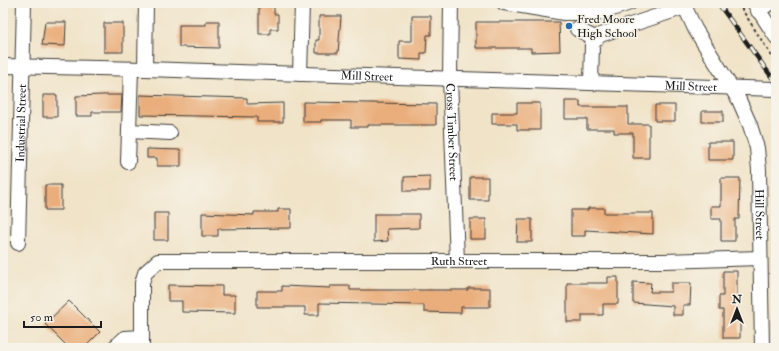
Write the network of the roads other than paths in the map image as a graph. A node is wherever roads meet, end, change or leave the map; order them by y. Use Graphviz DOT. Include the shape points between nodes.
graph roads {
  1 [pos="24,3"];
  2 [pos="146,3"];
  3 [pos="302,3"];
  4 [pos="451,3"];
  5 [pos="504,3"];
  6 [pos="630,3"];
  7 [pos="684,5"];
  8 [pos="760,6"];
  9 [pos="577,29"];
  10 [pos="776,37"];
  11 [pos="595,38"];
  12 [pos="3,66"];
  13 [pos="24,66"];
  14 [pos="138,69"];
  15 [pos="300,74"];
  16 [pos="450,78"];
  17 [pos="592,83"];
  18 [pos="730,87"];
  19 [pos="776,89"];
  20 [pos="129,131"];
  21 [pos="170,133"];
  22 [pos="128,162"];
  23 [pos="18,243"];
  24 [pos="760,258"];
  25 [pos="457,261"];
  26 [pos="142,342"];
  27 [pos="114,348"];
  28 [pos="762,348"];
  1 -- 13 [label="street, Industrial Street"];
  2 -- 14 [label="street"];
  3 -- 15 [label="street"];
  4 -- 16 [label="street, Cross Timber Street"];
  5 -- 6 [label="street" via="564,12 600,12"];
  7 -- 11 [label="street"];
  7 -- 18 [label="street, Hill Street" via="695,29"];
  8 -- 10 [label="street"];
  9 -- 11 [label="street"];
  11 -- 17 [label="street" via="592,44"];
  12 -- 13 [label="street, Mill Street"];
  13 -- 14 [label="street, Mill Street"];
  13 -- 23 [label="street, Industrial Street"];
  14 -- 15 [label="street, Mill Street"];
  14 -- 20 [label="street"];
  15 -- 16 [label="street, Mill Street"];
  16 -- 17 [label="street, Mill Street"];
  16 -- 25 [label="street, Cross Timber Street"];
  17 -- 18 [label="street, Mill Street"];
  18 -- 19 [label="street, Mill Street"];
  18 -- 24 [label="street, Hill Street" via="739,100 757,148"];
  20 -- 21 [label="street"];
  20 -- 22 [label="street"];
  24 -- 25 [label="street, Ruth Street" via="665,261"];
  24 -- 28 [label="street, Hill Street"];
  25 -- 26 [label="street, Ruth Street" via="158,261 145,273 142,283"];
  26 -- 27 [label="street" via="125,338"];
}
